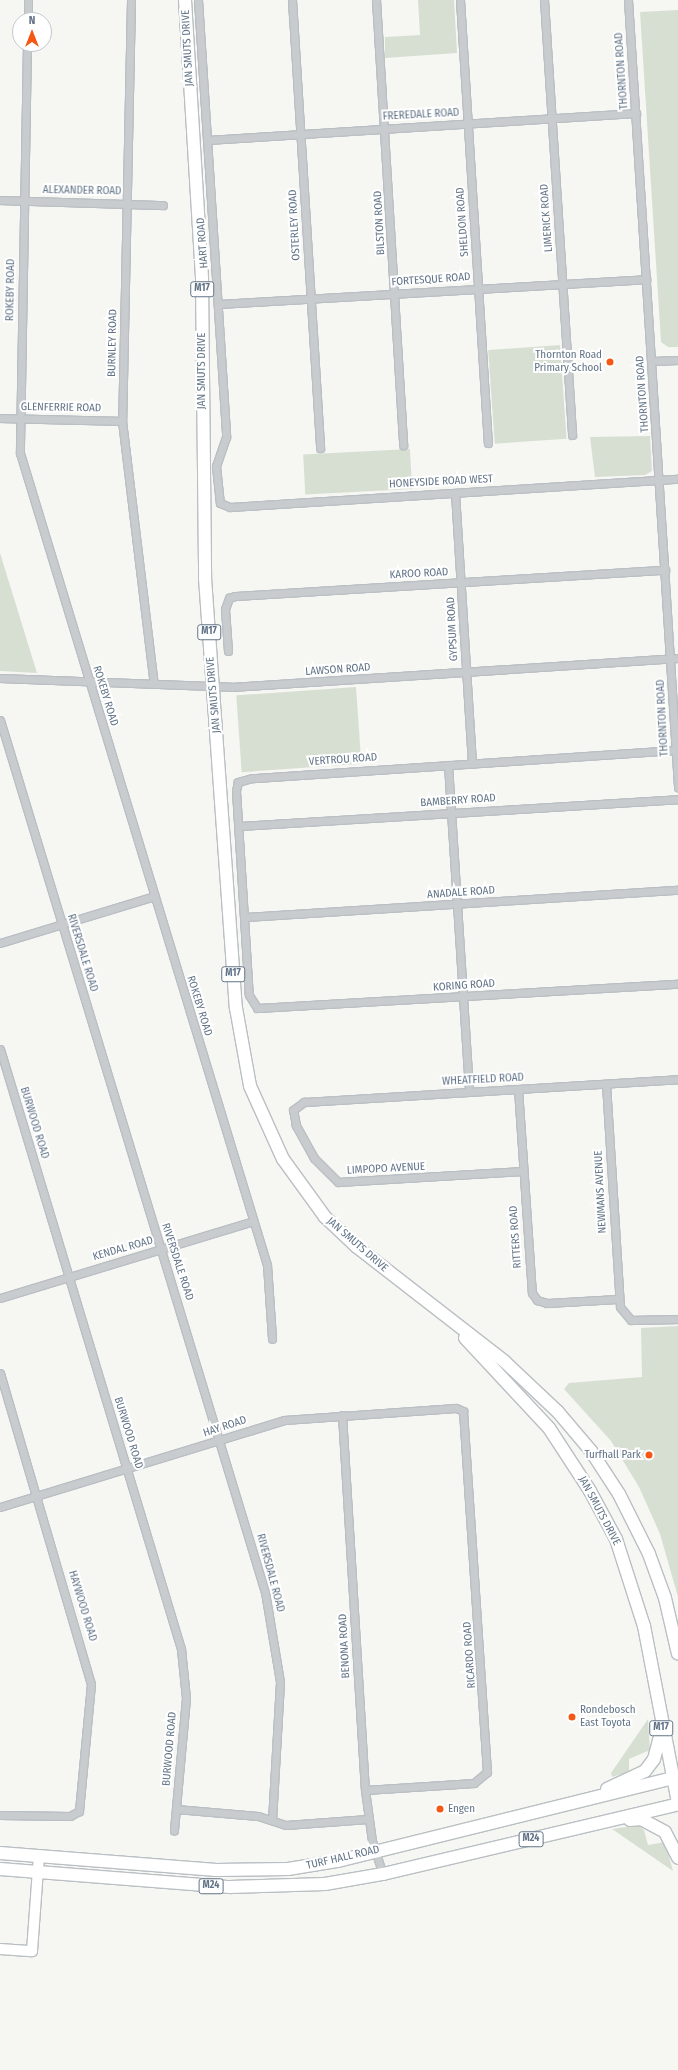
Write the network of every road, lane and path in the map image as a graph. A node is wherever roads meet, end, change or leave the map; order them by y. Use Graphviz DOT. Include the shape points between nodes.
graph roads {
  1 [pos="28,0"];
  2 [pos="131,0"];
  3 [pos="185,0"];
  4 [pos="198,0"];
  5 [pos="292,0"];
  6 [pos="376,0"];
  7 [pos="460,0"];
  8 [pos="544,0"];
  9 [pos="628,0"];
  10 [pos="28,12"];
  11 [pos="27,52"];
  12 [pos="636,113"];
  13 [pos="552,118"];
  14 [pos="468,123"];
  15 [pos="385,128"];
  16 [pos="300,134"];
  17 [pos="207,140"];
  18 [pos="0,200"];
  19 [pos="24,201"];
  20 [pos="127,203"];
  21 [pos="163,205"];
  22 [pos="646,279"];
  23 [pos="562,284"];
  24 [pos="478,288"];
  25 [pos="395,294"];
  26 [pos="310,299"];
  27 [pos="218,304"];
  28 [pos="678,360"];
  29 [pos="652,361"];
  30 [pos="0,418"];
  31 [pos="18,418"];
  32 [pos="122,421"];
  33 [pos="572,435"];
  34 [pos="488,443"];
  35 [pos="404,445"];
  36 [pos="320,448"];
  37 [pos="678,479"];
  38 [pos="660,480"];
  39 [pos="455,493"];
  40 [pos="223,505"];
  41 [pos="665,570"];
  42 [pos="461,583"];
  43 [pos="228,651"];
  44 [pos="674,658"];
  45 [pos="466,672"];
  46 [pos="0,678"];
  47 [pos="89,682"];
  48 [pos="154,684"];
  49 [pos="214,686"];
  50 [pos="0,720"];
  51 [pos="676,750"];
  52 [pos="472,763"];
  53 [pos="448,765"];
  54 [pos="678,787"];
  55 [pos="678,799"];
  56 [pos="452,813"];
  57 [pos="238,826"];
  58 [pos="678,890"];
  59 [pos="155,896"];
  60 [pos="457,904"];
  61 [pos="245,917"];
  62 [pos="62,924"];
  63 [pos="0,943"];
  64 [pos="678,984"];
  65 [pos="463,997"];
  66 [pos="253,1006"];
  67 [pos="0,1049"];
  68 [pos="678,1079"];
  69 [pos="606,1084"];
  70 [pos="518,1089"];
  71 [pos="469,1091"];
  72 [pos="293,1110"];
  73 [pos="523,1172"];
  74 [pos="253,1221"];
  75 [pos="161,1249"];
  76 [pos="69,1276"];
  77 [pos="0,1298"];
  78 [pos="422,1298"];
  79 [pos="618,1299"];
  80 [pos="678,1319"];
  81 [pos="272,1339"];
  82 [pos="0,1373"];
  83 [pos="464,1411"];
  84 [pos="342,1415"];
  85 [pos="220,1440"];
  86 [pos="127,1468"];
  87 [pos="37,1495"];
  88 [pos="0,1507"];
  89 [pos="678,1654"];
  90 [pos="661,1725"];
  91 [pos="675,1778"];
  92 [pos="365,1790"];
  93 [pos="579,1802"];
  94 [pos="678,1803"];
  95 [pos="176,1809"];
  96 [pos="0,1815"];
  97 [pos="368,1819"];
  98 [pos="272,1820"];
  99 [pos="597,1823"];
  100 [pos="174,1830"];
  101 [pos="375,1851"];
  102 [pos="0,1853"];
  103 [pos="39,1856"];
  104 [pos="678,1858"];
  105 [pos="0,1869"];
  106 [pos="38,1871"];
  107 [pos="383,1874"];
  108 [pos="0,1949"];
  1 -- 10 [label="street"];
  2 -- 20 [label="street, BURNLEY ROAD"];
  3 -- 49 [label="main road, JAN SMUTS DRIVE / M17" via="202,280 205,578"];
  4 -- 17 [label="street, HART ROAD"];
  5 -- 16 [label="street, OSTERLEY ROAD"];
  6 -- 15 [label="street, BILSTON ROAD"];
  7 -- 14 [label="street, SHELDON ROAD"];
  8 -- 13 [label="street, LIMERICK ROAD"];
  9 -- 12 [label="street, THORNTON ROAD"];
  11 -- 19 [label="street, ROKEBY ROAD"];
  12 -- 13 [label="street, FREREDALE ROAD"];
  12 -- 22 [label="street, THORNTON ROAD"];
  13 -- 14 [label="street, FREREDALE ROAD"];
  13 -- 23 [label="street, LIMERICK ROAD"];
  14 -- 15 [label="street, FREREDALE ROAD"];
  14 -- 24 [label="street, SHELDON ROAD"];
  15 -- 16 [label="street, FREREDALE ROAD"];
  15 -- 25 [label="street, BILSTON ROAD"];
  16 -- 17 [label="street, FREREDALE ROAD"];
  16 -- 26 [label="street, OSTERLEY ROAD"];
  17 -- 27 [label="street, HART ROAD"];
  18 -- 19 [label="street, ALEXANDER ROAD"];
  19 -- 20 [label="street, ALEXANDER ROAD"];
  19 -- 31 [label="street, ROKEBY ROAD"];
  20 -- 21 [label="street, ALEXANDER ROAD"];
  20 -- 32 [label="street, BURNLEY ROAD"];
  22 -- 23 [label="street, FORTESQUE ROAD"];
  22 -- 29 [label="street, THORNTON ROAD"];
  23 -- 24 [label="street, FORTESQUE ROAD"];
  23 -- 33 [label="street, LIMERICK ROAD"];
  24 -- 25 [label="street, FORTESQUE ROAD"];
  24 -- 34 [label="street, SHELDON ROAD"];
  25 -- 26 [label="street, FORTESQUE ROAD"];
  25 -- 35 [label="street, BILSTON ROAD"];
  26 -- 27 [label="street, FORTESQUE ROAD"];
  26 -- 36 [label="street, OSTERLEY ROAD"];
  27 -- 40 [label="street, HART ROAD" via="226,437 216,466 218,499"];
  28 -- 29 [label="street"];
  29 -- 38 [label="street, THORNTON ROAD"];
  30 -- 31 [label="street, GLENFERRIE ROAD"];
  31 -- 32 [label="street, GLENFERRIE ROAD"];
  31 -- 47 [label="street, ROKEBY ROAD" via="20,453"];
  32 -- 48 [label="street, BURNLEY ROAD"];
  37 -- 38 [label="street, HONEYSIDE ROAD WEST"];
  38 -- 39 [label="street, HONEYSIDE ROAD WEST"];
  38 -- 41 [label="street, THORNTON ROAD"];
  39 -- 40 [label="street, HONEYSIDE ROAD WEST"];
  39 -- 42 [label="street, GYPSUM ROAD"];
  41 -- 42 [label="street, KAROO ROAD"];
  41 -- 44 [label="street, THORNTON ROAD"];
  42 -- 43 [label="street, KAROO ROAD" via="235,596 229,598 225,609"];
  42 -- 45 [label="street, GYPSUM ROAD"];
  44 -- 45 [label="street, LAWSON ROAD"];
  44 -- 51 [label="street, THORNTON ROAD"];
  45 -- 49 [label="street, LAWSON ROAD"];
  45 -- 52 [label="street, GYPSUM ROAD"];
  46 -- 47 [label="street, LAWSON ROAD"];
  47 -- 48 [label="street, LAWSON ROAD"];
  47 -- 59 [label="street, ROKEBY ROAD"];
  48 -- 49 [label="street, LAWSON ROAD"];
  49 -- 78 [label="main road, JAN SMUTS DRIVE / M17" via="236,1008 252,1090 274,1144 307,1195 347,1239"];
  50 -- 62 [label="street, RIVERSDALE ROAD"];
  51 -- 52 [label="street, VERTROU ROAD"];
  51 -- 54 [label="street, THORNTON ROAD"];
  52 -- 53 [label="street, VERTROU ROAD"];
  53 -- 56 [label="street"];
  53 -- 57 [label="street, VERTROU ROAD" via="246,778 236,786"];
  55 -- 56 [label="street, BAMBERRY ROAD"];
  56 -- 57 [label="street, BAMBERRY ROAD"];
  56 -- 60 [label="street"];
  57 -- 61 [label="street, VERTROU ROAD"];
  58 -- 60 [label="street, ANADALE ROAD"];
  59 -- 62 [label="street"];
  59 -- 74 [label="street, ROKEBY ROAD"];
  60 -- 61 [label="street, ANADALE ROAD"];
  60 -- 65 [label="street"];
  61 -- 66 [label="street, VERTROU ROAD"];
  62 -- 63 [label="street"];
  62 -- 75 [label="street, RIVERSDALE ROAD"];
  64 -- 65 [label="street, KORING ROAD"];
  65 -- 66 [label="street, KORING ROAD" via="262,1010"];
  65 -- 71 [label="street"];
  67 -- 76 [label="street, BURWOOD ROAD"];
  68 -- 69 [label="street, WHEATFIELD ROAD"];
  69 -- 70 [label="street, WHEATFIELD ROAD"];
  69 -- 79 [label="street, NEWMANS AVENUE"];
  70 -- 71 [label="street, WHEATFIELD ROAD"];
  70 -- 73 [label="street, RITTERS ROAD"];
  71 -- 72 [label="street, WHEATFIELD ROAD" via="304,1102"];
  72 -- 73 [label="street, LIMPOPO AVENUE" via="296,1125 314,1158 338,1182"];
  73 -- 79 [label="street, RITTERS ROAD" via="530,1279 535,1298 547,1303"];
  74 -- 75 [label="street, KENDAL ROAD"];
  74 -- 81 [label="street, ROKEBY ROAD" via="268,1272"];
  75 -- 76 [label="street, KENDAL ROAD"];
  75 -- 85 [label="street, RIVERSDALE ROAD"];
  76 -- 77 [label="street, KENDAL ROAD"];
  76 -- 86 [label="street, BURWOOD ROAD"];
  78 -- 89 [label="main road, JAN SMUTS DRIVE / M17" via="532,1387 591,1451 619,1494 647,1549 665,1598"];
  78 -- 90 [label="main road, JAN SMUTS DRIVE / M17" via="537,1414 599,1506 616,1539 644,1626"];
  79 -- 80 [label="street" via="622,1313 631,1320"];
  82 -- 87 [label="street, HAYWOOD ROAD"];
  83 -- 84 [label="street, HAY ROAD" via="456,1408"];
  83 -- 92 [label="street, RICARDO ROAD" via="487,1772 474,1782"];
  84 -- 85 [label="street, HAY ROAD" via="284,1420"];
  84 -- 92 [label="street, BENONA ROAD"];
  85 -- 86 [label="street, HAY ROAD"];
  85 -- 98 [label="street, RIVERSDALE ROAD" via="265,1592 278,1661 280,1705"];
  86 -- 87 [label="street, HAY ROAD"];
  86 -- 95 [label="street, BURWOOD ROAD" via="183,1661 186,1698"];
  87 -- 88 [label="street, HAY ROAD"];
  87 -- 96 [label="street, HAYWOOD ROAD" via="91,1684 80,1809 70,1816"];
  90 -- 91 [label="main road, JAN SMUTS DRIVE / M17"];
  90 -- 93 [label="main road" via="660,1744 645,1771"];
  91 -- 93 [label="main road, TURF HALL ROAD / M24"];
  91 -- 94 [label="main road, JAN SMUTS DRIVE / M17"];
  92 -- 97 [label="street, BENONA ROAD"];
  93 -- 101 [label="main road, TURF HALL ROAD / M24"];
  94 -- 99 [label="main road, TURF HALL ROAD / M24"];
  95 -- 98 [label="street"];
  95 -- 100 [label="street, BURWOOD ROAD"];
  97 -- 98 [label="street" via="286,1825"];
  97 -- 101 [label="street, BENONA ROAD"];
  99 -- 104 [label="main road" via="641,1819 655,1824 665,1832"];
  99 -- 107 [label="main road, TURF HALL ROAD / M24"];
  101 -- 103 [label="main road, TURF HALL ROAD / M24" via="313,1866 267,1870 216,1870"];
  101 -- 107 [label="street, BENONA ROAD"];
  102 -- 103 [label="main road, TURF HALL ROAD / M24"];
  103 -- 106 [label="street"];
  105 -- 106 [label="main road, TURF HALL ROAD / M24"];
  106 -- 107 [label="main road, TURF HALL ROAD / M24" via="255,1888 325,1884"];
  106 -- 108 [label="street" via="32,1951"];
}
